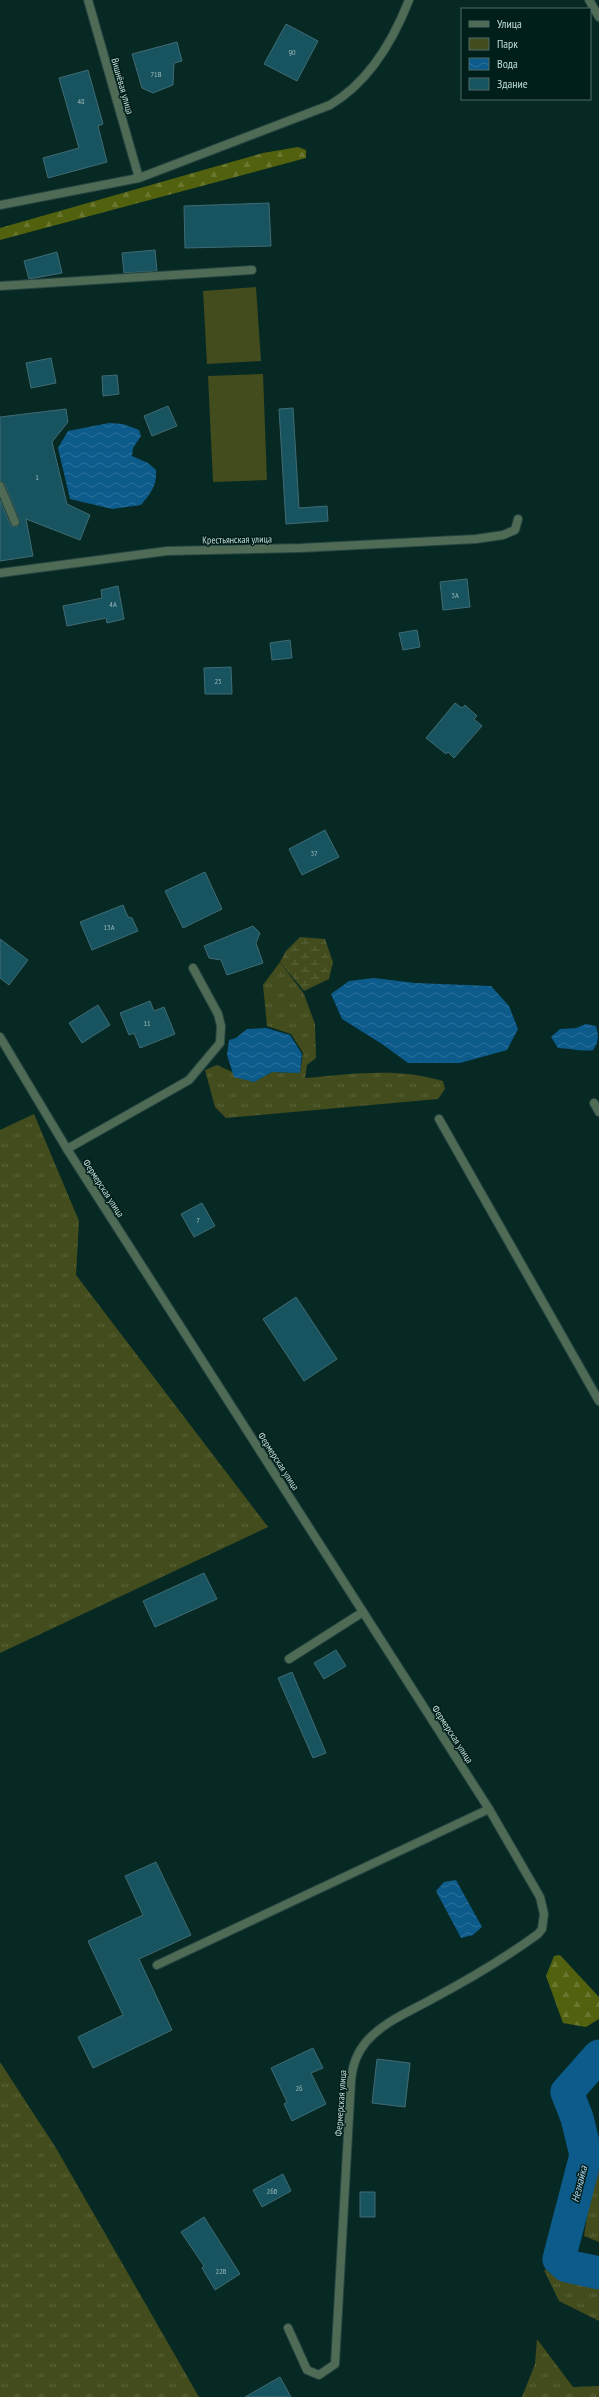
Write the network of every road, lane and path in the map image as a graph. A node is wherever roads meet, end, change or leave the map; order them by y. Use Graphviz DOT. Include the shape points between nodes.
graph roads {
  1 [pos="88,0"];
  2 [pos="409,0"];
  3 [pos="589,0"];
  4 [pos="599,17"];
  5 [pos="139,178"];
  6 [pos="0,205"];
  7 [pos="252,270"];
  8 [pos="0,286"];
  9 [pos="0,486"];
  10 [pos="518,519"];
  11 [pos="15,522"];
  12 [pos="0,573"];
  13 [pos="193,968"];
  14 [pos="0,1037"];
  15 [pos="594,1103"];
  16 [pos="599,1112"];
  17 [pos="439,1119"];
  18 [pos="67,1149"];
  19 [pos="599,1401"];
  20 [pos="363,1612"];
  21 [pos="289,1659"];
  22 [pos="489,1809"];
  23 [pos="157,1965"];
  24 [pos="288,2328"];
  1 -- 5 [label="street, Вишнёвая улица"];
  2 -- 5 [label="street" via="399,26 380,57 345,97"];
  3 -- 4 [label="street"];
  5 -- 6 [label="street"];
  7 -- 8 [label="street"];
  9 -- 11 [label="street"];
  10 -- 12 [label="street, Крестьянская улица" via="515,530 503,535 476,539 301,548 167,551"];
  13 -- 18 [label="street" via="218,1014 221,1026 220,1043 189,1080"];
  14 -- 18 [label="street, Фермерская улица"];
  15 -- 16 [label="street"];
  17 -- 19 [label="street"];
  18 -- 20 [label="street, Фермерская улица"];
  20 -- 21 [label="street"];
  20 -- 22 [label="street, Фермерская улица"];
  22 -- 23 [label="street"];
  22 -- 24 [label="street, Фермерская улица" via="540,1896 544,1914 542,1930 521,1946 433,1999 394,2019 366,2042 357,2054 352,2066 335,2364 319,2375 307,2370"];
}
